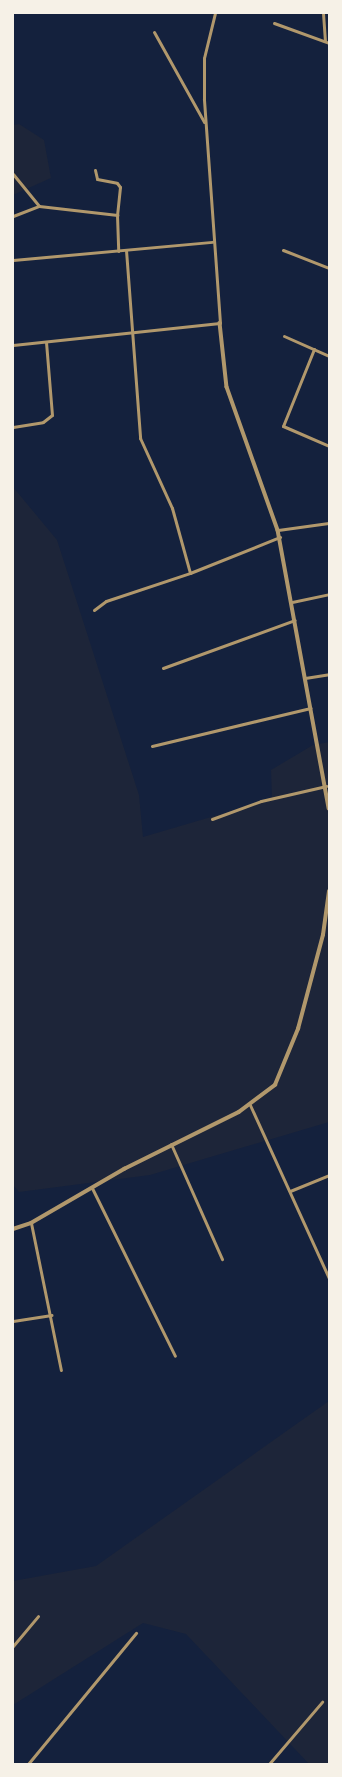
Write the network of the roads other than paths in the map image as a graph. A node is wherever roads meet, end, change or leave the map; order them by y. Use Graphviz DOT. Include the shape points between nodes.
graph roads {
  1 [pos="215,13"];
  2 [pos="323,14"];
  3 [pos="329,15"];
  4 [pos="274,23"];
  5 [pos="154,32"];
  6 [pos="325,41"];
  7 [pos="329,43"];
  8 [pos="205,124"];
  9 [pos="95,170"];
  10 [pos="13,174"];
  11 [pos="40,206"];
  12 [pos="118,215"];
  13 [pos="13,216"];
  14 [pos="212,242"];
  15 [pos="126,250"];
  16 [pos="283,250"];
  17 [pos="118,251"];
  18 [pos="13,260"];
  19 [pos="329,268"];
  20 [pos="220,323"];
  21 [pos="131,332"];
  22 [pos="284,336"];
  23 [pos="46,342"];
  24 [pos="13,345"];
  25 [pos="314,349"];
  26 [pos="329,356"];
  27 [pos="13,427"];
  28 [pos="329,446"];
  29 [pos="329,523"];
  30 [pos="278,530"];
  31 [pos="280,537"];
  32 [pos="190,573"];
  33 [pos="329,594"];
  34 [pos="292,602"];
  35 [pos="94,610"];
  36 [pos="295,620"];
  37 [pos="163,668"];
  38 [pos="329,674"];
  39 [pos="305,678"];
  40 [pos="310,708"];
  41 [pos="152,746"];
  42 [pos="326,786"];
  43 [pos="329,808"];
  44 [pos="212,819"];
  45 [pos="329,891"];
  46 [pos="250,1105"];
  47 [pos="171,1144"];
  48 [pos="329,1175"];
  49 [pos="92,1188"];
  50 [pos="290,1191"];
  51 [pos="31,1224"];
  52 [pos="13,1229"];
  53 [pos="222,1259"];
  54 [pos="327,1269"];
  55 [pos="329,1278"];
  56 [pos="52,1315"];
  57 [pos="13,1321"];
  58 [pos="175,1356"];
  59 [pos="61,1370"];
  60 [pos="38,1616"];
  61 [pos="136,1633"];
  62 [pos="13,1646"];
  63 [pos="322,1702"];
  64 [pos="28,1764"];
  65 [pos="269,1764"];
  1 -- 8 [label="street" via="204,58"];
  2 -- 3 [label="street"];
  2 -- 6 [label="street"];
  4 -- 6 [label="street"];
  5 -- 8 [label="street"];
  6 -- 7 [label="street"];
  8 -- 14 [label="street"];
  9 -- 12 [label="street" via="97,179 117,183 120,188"];
  10 -- 11 [label="street"];
  11 -- 12 [label="street"];
  11 -- 13 [label="street"];
  12 -- 17 [label="street"];
  14 -- 15 [label="street"];
  14 -- 20 [label="street"];
  15 -- 17 [label="street"];
  15 -- 21 [label="street"];
  16 -- 19 [label="street"];
  17 -- 18 [label="street"];
  20 -- 21 [label="street"];
  20 -- 30 [label="street" via="226,387"];
  21 -- 23 [label="street"];
  21 -- 32 [label="street" via="140,438 172,508"];
  22 -- 25 [label="street"];
  23 -- 24 [label="street"];
  23 -- 27 [label="street" via="52,415 43,422"];
  25 -- 26 [label="street"];
  25 -- 28 [label="street" via="283,426"];
  29 -- 30 [label="street"];
  30 -- 31 [label="street"];
  31 -- 32 [label="street"];
  31 -- 34 [label="street"];
  32 -- 35 [label="street" via="106,601"];
  33 -- 34 [label="street"];
  34 -- 36 [label="street"];
  36 -- 37 [label="street"];
  36 -- 39 [label="street"];
  38 -- 39 [label="street"];
  39 -- 40 [label="street"];
  40 -- 41 [label="street"];
  40 -- 42 [label="street"];
  42 -- 43 [label="street"];
  42 -- 44 [label="street" via="261,801"];
  45 -- 46 [label="street" via="323,935 286,1062 275,1085"];
  46 -- 47 [label="street"];
  46 -- 50 [label="street"];
  47 -- 49 [label="street"];
  47 -- 53 [label="street"];
  48 -- 50 [label="street"];
  49 -- 51 [label="street"];
  49 -- 58 [label="street"];
  50 -- 54 [label="street"];
  51 -- 52 [label="street"];
  51 -- 56 [label="street"];
  54 -- 55 [label="street"];
  56 -- 57 [label="street"];
  56 -- 59 [label="street"];
  60 -- 62 [label="street"];
  61 -- 64 [label="street"];
  63 -- 65 [label="street"];
}
